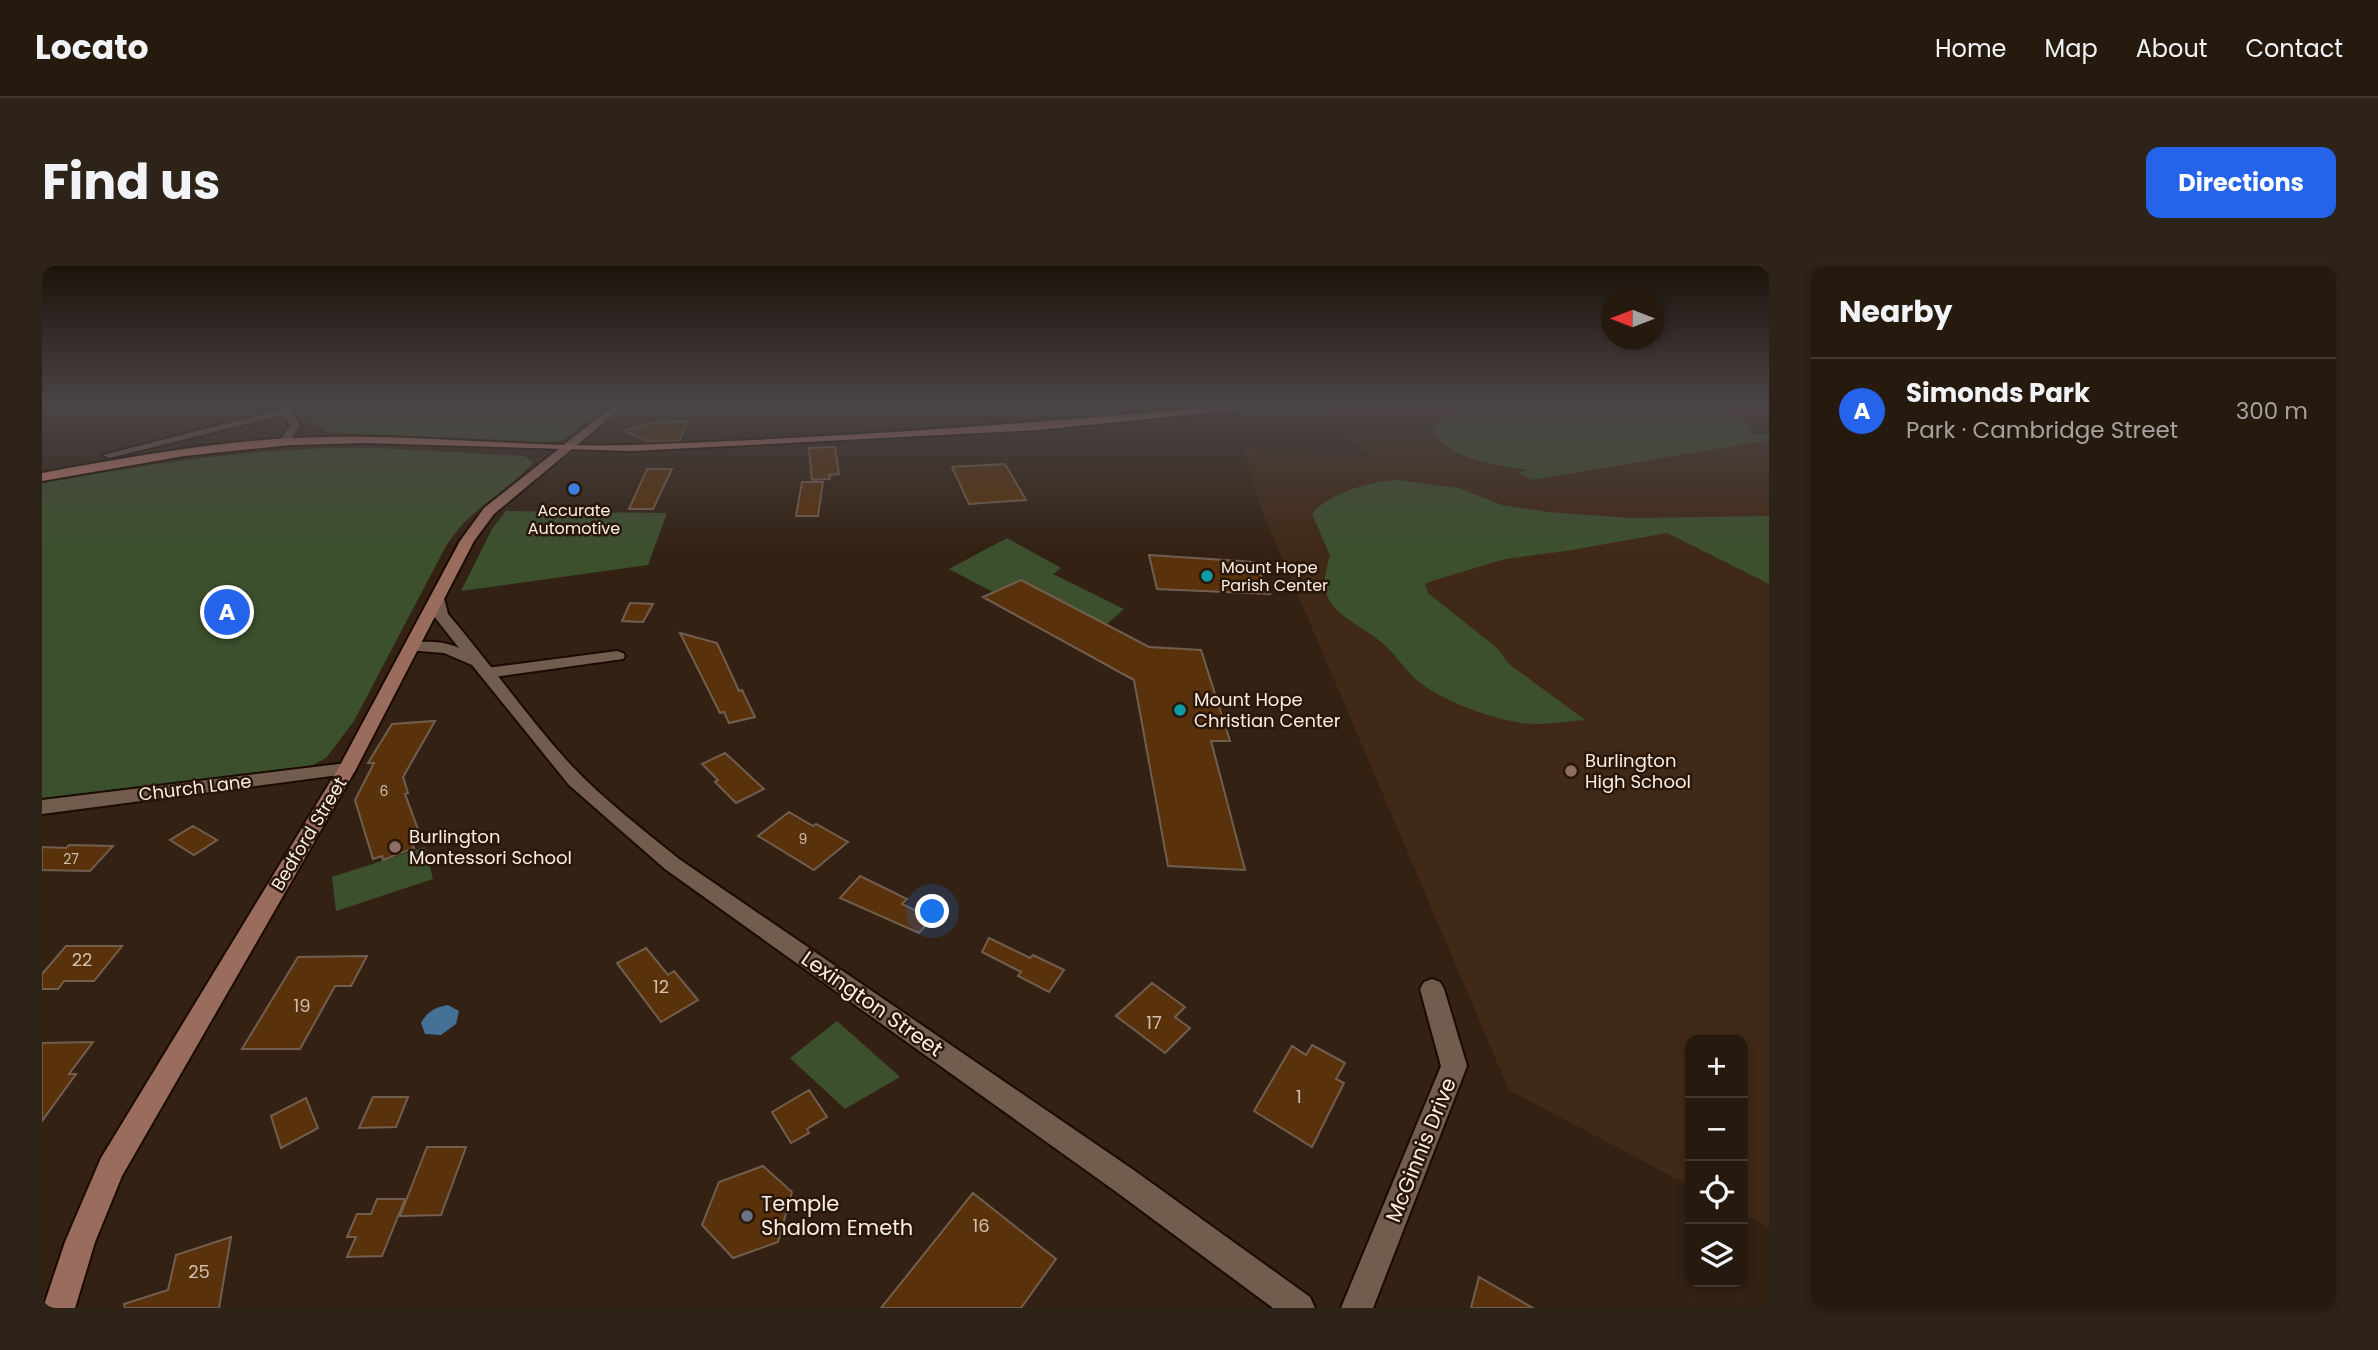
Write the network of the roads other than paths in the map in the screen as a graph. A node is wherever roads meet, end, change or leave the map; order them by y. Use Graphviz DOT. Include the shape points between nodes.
graph roads {
  1 [pos="115,454"];
  2 [pos="174,454"];
  3 [pos="559,454"];
  4 [pos="109,455"];
  5 [pos="42,477"];
  6 [pos="437,598"];
  7 [pos="413,647"];
  8 [pos="617,656"];
  9 [pos="482,668"];
  10 [pos="347,769"];
  11 [pos="42,807"];
  12 [pos="1432,989"];
  13 [pos="59,1308"];
  14 [pos="1299,1308"];
  15 [pos="1357,1308"];
  1 -- 4 [label="street"];
  2 -- 5 [label="main road"];
  3 -- 6 [label="main road, Bedford Street" via="484,517"];
  6 -- 7 [label="main road, Bedford Street"];
  6 -- 9 [label="street, Lexington Street" via="441,615"];
  7 -- 9 [label="street, Lexington Street" via="447,648"];
  7 -- 10 [label="main road, Bedford Street"];
  8 -- 9 [label="street"];
  9 -- 14 [label="street, Lexington Street" via="564,768 672,863"];
  10 -- 11 [label="street, Church Lane"];
  10 -- 13 [label="main road, Bedford Street" via="111,1168 80,1241"];
  12 -- 15 [label="street, McGinnis Drive" via="1454,1066"];
}
